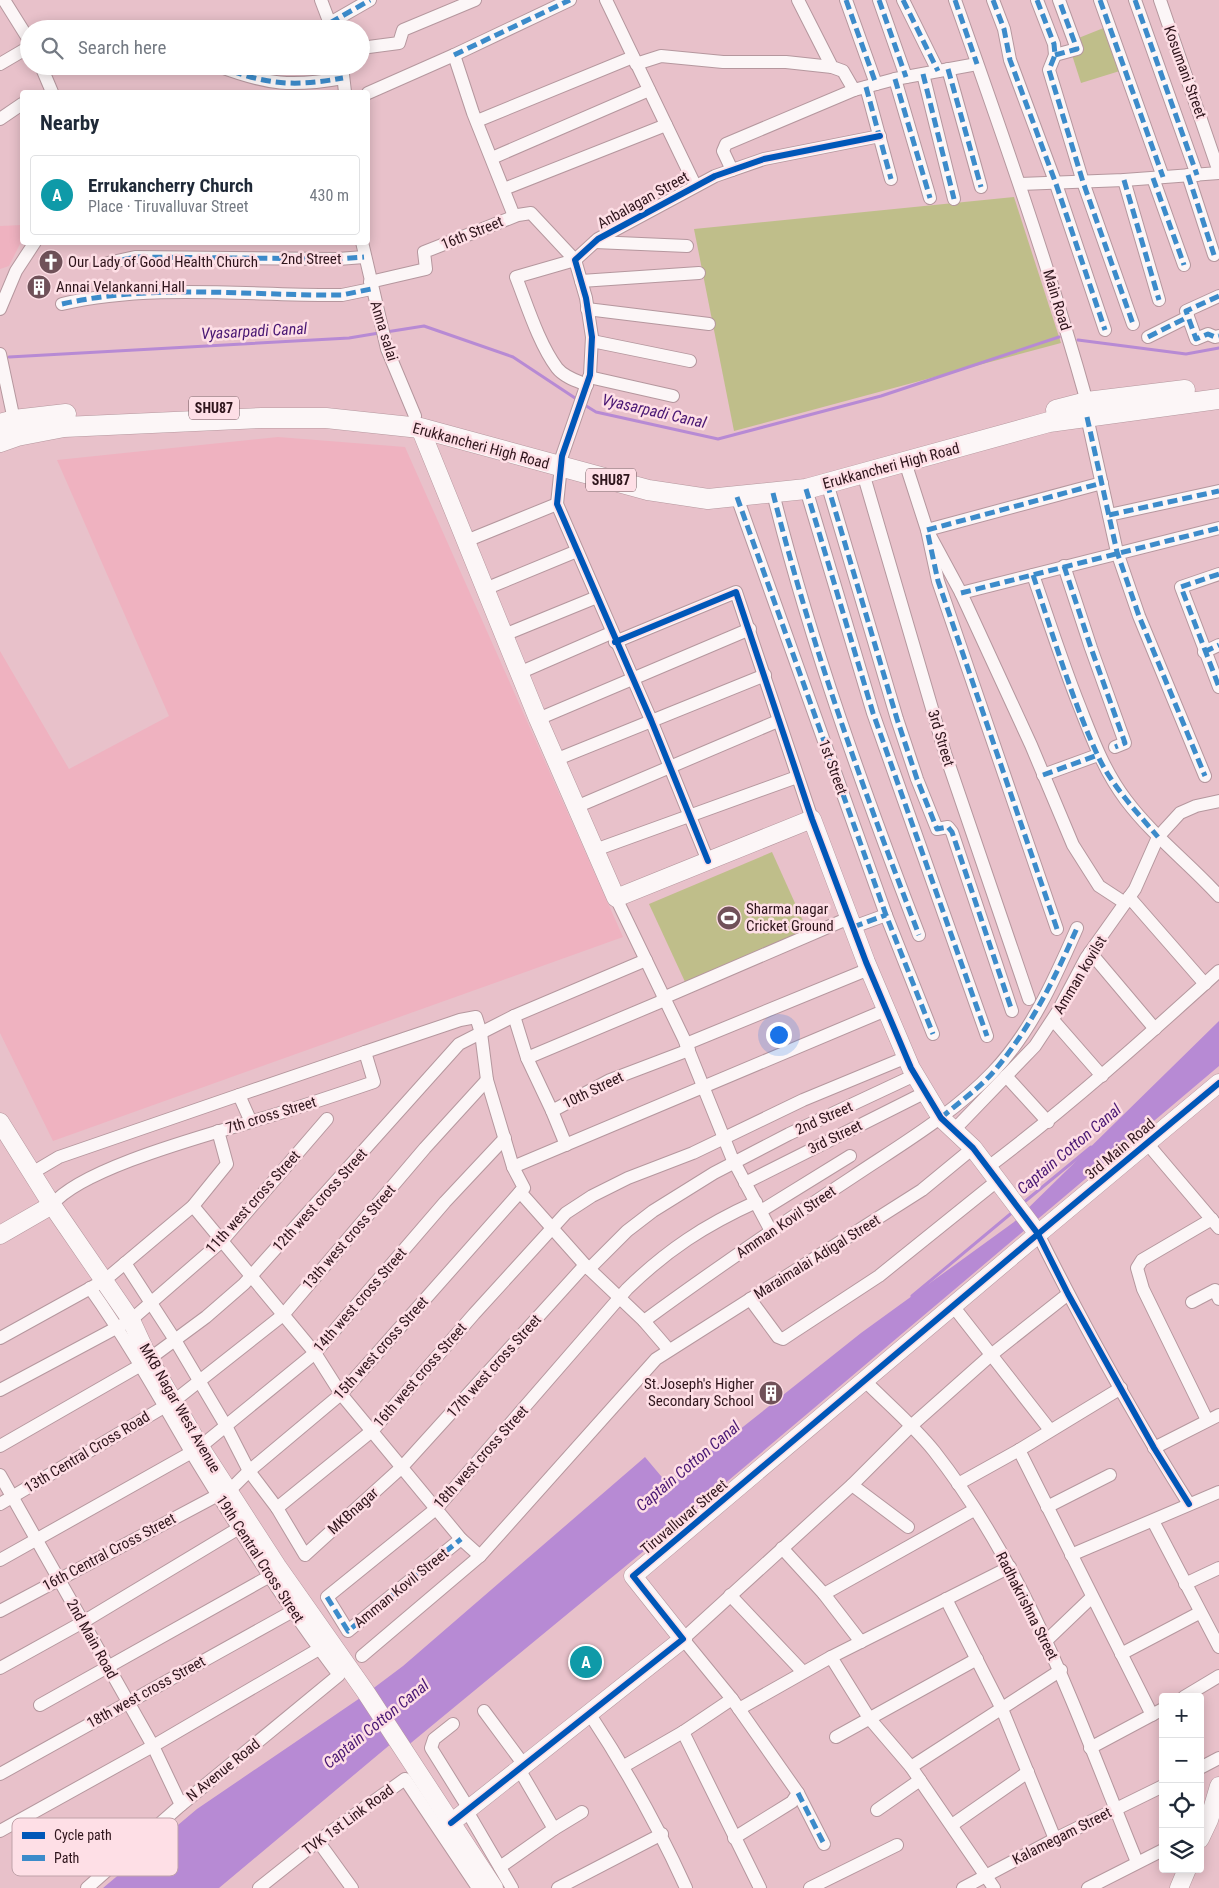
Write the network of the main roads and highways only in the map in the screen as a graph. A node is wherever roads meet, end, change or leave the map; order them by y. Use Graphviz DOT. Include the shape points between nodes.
graph roads {
  1 [pos="1219,386"];
  2 [pos="1219,400"];
  3 [pos="1087,410"];
  4 [pos="7,422"];
  5 [pos="418,422"];
  6 [pos="0,442"];
  7 [pos="561,462"];
  1 -- 3 [label="main road, SHU87"];
  2 -- 3 [label="main road, Erukkancheri High Road / SHU87"];
  3 -- 7 [label="main road, SHU87" via="824,472 718,489"];
  3 -- 7 [label="main road, Erukkancheri High Road / SHU87" via="806,489 737,497 686,497"];
  4 -- 5 [label="main road, SHU87" via="72,414 248,407 336,409"];
  5 -- 6 [label="main road, Erukkancheri High Road / SHU87" via="262,418 64,427"];
  5 -- 7 [label="main road, Erukkancheri High Road / SHU87"];
}
